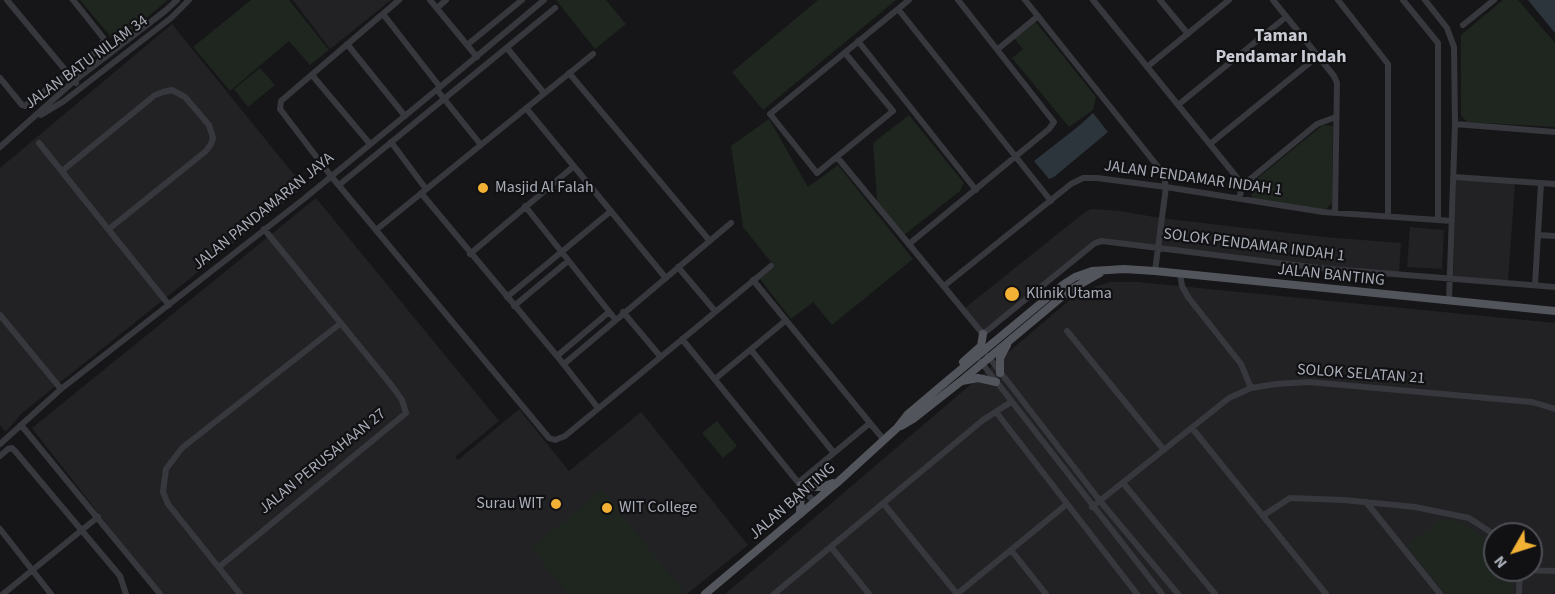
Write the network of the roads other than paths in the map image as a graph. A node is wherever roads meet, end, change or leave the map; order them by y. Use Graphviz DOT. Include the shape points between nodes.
graph roads {
  1 [pos="8,0"];
  2 [pos="73,0"];
  3 [pos="177,0"];
  4 [pos="189,0"];
  5 [pos="399,0"];
  6 [pos="430,0"];
  7 [pos="446,0"];
  8 [pos="522,0"];
  9 [pos="544,0"];
  10 [pos="909,0"];
  11 [pos="958,0"];
  12 [pos="1025,0"];
  13 [pos="1093,0"];
  14 [pos="1160,0"];
  15 [pos="1273,0"];
  16 [pos="1338,0"];
  17 [pos="1403,0"];
  18 [pos="1425,0"];
  19 [pos="1494,0"];
  20 [pos="1226,1"];
  21 [pos="437,8"];
  22 [pos="555,8"];
  23 [pos="898,9"];
  24 [pos="383,14"];
  25 [pos="1038,16"];
  26 [pos="1286,17"];
  27 [pos="1463,26"];
  28 [pos="1188,34"];
  29 [pos="858,41"];
  30 [pos="347,44"];
  31 [pos="466,45"];
  32 [pos="507,48"];
  33 [pos="998,49"];
  34 [pos="845,53"];
  35 [pos="593,54"];
  36 [pos="1318,56"];
  37 [pos="477,57"];
  38 [pos="1147,67"];
  39 [pos="105,68"];
  40 [pos="68,73"];
  41 [pos="569,73"];
  42 [pos="312,75"];
  43 [pos="0,78"];
  44 [pos="74,81"];
  45 [pos="438,89"];
  46 [pos="544,93"];
  47 [pos="444,100"];
  48 [pos="64,101"];
  49 [pos="1178,105"];
  50 [pos="526,108"];
  51 [pos="405,116"];
  52 [pos="1336,117"];
  53 [pos="28,123"];
  54 [pos="1455,124"];
  55 [pos="1555,132"];
  56 [pos="391,142"];
  57 [pos="39,143"];
  58 [pos="370,144"];
  59 [pos="1210,144"];
  60 [pos="481,145"];
  61 [pos="0,147"];
  62 [pos="837,157"];
  63 [pos="1015,157"];
  64 [pos="574,166"];
  65 [pos="62,171"];
  66 [pos="331,176"];
  67 [pos="1454,177"];
  68 [pos="1541,183"];
  69 [pos="1555,184"];
  70 [pos="339,185"];
  71 [pos="1243,185"];
  72 [pos="1166,187"];
  73 [pos="976,190"];
  74 [pos="424,191"];
  75 [pos="1239,198"];
  76 [pos="1051,201"];
  77 [pos="525,206"];
  78 [pos="611,211"];
  79 [pos="1335,212"];
  80 [pos="1388,215"];
  81 [pos="1438,219"];
  82 [pos="1452,221"];
  83 [pos="731,223"];
  84 [pos="109,229"];
  85 [pos="264,229"];
  86 [pos="376,230"];
  87 [pos="1538,235"];
  88 [pos="1555,236"];
  89 [pos="709,240"];
  90 [pos="909,244"];
  91 [pos="1158,248"];
  92 [pos="562,252"];
  93 [pos="470,254"];
  94 [pos="568,261"];
  95 [pos="771,266"];
  96 [pos="678,267"];
  97 [pos="1104,271"];
  98 [pos="1155,271"];
  99 [pos="1180,274"];
  100 [pos="665,277"];
  101 [pos="1451,279"];
  102 [pos="753,280"];
  103 [pos="1535,285"];
  104 [pos="945,286"];
  105 [pos="1555,287"];
  106 [pos="507,297"];
  107 [pos="1449,301"];
  108 [pos="169,305"];
  109 [pos="514,306"];
  110 [pos="715,311"];
  111 [pos="1555,311"];
  112 [pos="609,312"];
  113 [pos="623,312"];
  114 [pos="0,315"];
  115 [pos="615,319"];
  116 [pos="785,321"];
  117 [pos="341,323"];
  118 [pos="1067,331"];
  119 [pos="983,334"];
  120 [pos="1011,338"];
  121 [pos="682,339"];
  122 [pos="751,350"];
  123 [pos="558,356"];
  124 [pos="660,356"];
  125 [pos="983,357"];
  126 [pos="564,364"];
  127 [pos="1000,373"];
  128 [pos="715,379"];
  129 [pos="957,379"];
  130 [pos="996,382"];
  131 [pos="1251,388"];
  132 [pos="61,389"];
  133 [pos="1011,402"];
  134 [pos="598,408"];
  135 [pos="1555,409"];
  136 [pos="996,412"];
  137 [pos="870,423"];
  138 [pos="21,425"];
  139 [pos="1192,428"];
  140 [pos="884,440"];
  141 [pos="0,444"];
  142 [pos="1164,450"];
  143 [pos="834,453"];
  144 [pos="2,454"];
  145 [pos="838,482"];
  146 [pos="1123,483"];
  147 [pos="801,485"];
  148 [pos="1100,501"];
  149 [pos="814,502"];
  150 [pos="1366,502"];
  151 [pos="883,503"];
  152 [pos="1067,504"];
  153 [pos="1092,507"];
  154 [pos="800,514"];
  155 [pos="1264,515"];
  156 [pos="98,518"];
  157 [pos="1483,527"];
  158 [pos="0,529"];
  159 [pos="83,530"];
  160 [pos="831,547"];
  161 [pos="1011,550"];
  162 [pos="219,567"];
  163 [pos="32,571"];
  164 [pos="3,594"];
  165 [pos="51,594"];
  166 [pos="126,594"];
  167 [pos="160,594"];
  168 [pos="240,594"];
  169 [pos="705,594"];
  170 [pos="774,594"];
  171 [pos="869,594"];
  172 [pos="957,594"];
  173 [pos="1046,594"];
  174 [pos="1137,594"];
  175 [pos="1162,594"];
  176 [pos="1178,594"];
  177 [pos="1215,594"];
  178 [pos="1326,594"];
  179 [pos="1440,594"];
  1 -- 40 [label="street"];
  2 -- 40 [label="street" via="104,39 101,48"];
  3 -- 44 [label="street, JALAN BATU NILAM 34"];
  4 -- 39 [label="street, JALAN BATU NILAM 34"];
  5 -- 24 [label="street"];
  6 -- 21 [label="street"];
  7 -- 21 [label="street"];
  8 -- 31 [label="street"];
  9 -- 37 [label="street, JALAN PANDAMARAN JAYA"];
  10 -- 23 [label="street"];
  11 -- 33 [label="street"];
  12 -- 25 [label="street"];
  13 -- 38 [label="street"];
  14 -- 28 [label="street"];
  15 -- 26 [label="street"];
  16 -- 80 [label="street" via="1388,64"];
  17 -- 81 [label="street" via="1438,43"];
  18 -- 54 [label="street" via="1453,40"];
  19 -- 27 [label="street"];
  20 -- 28 [label="street"];
  21 -- 31 [label="street"];
  22 -- 32 [label="street, JALAN PANDAMARAN JAYA"];
  23 -- 29 [label="street"];
  23 -- 63 [label="street"];
  24 -- 30 [label="street"];
  24 -- 45 [label="street"];
  25 -- 33 [label="street"];
  25 -- 72 [label="street" via="1158,165"];
  26 -- 36 [label="street"];
  26 -- 49 [label="street"];
  28 -- 38 [label="street"];
  29 -- 34 [label="street"];
  29 -- 73 [label="street"];
  30 -- 42 [label="street"];
  30 -- 51 [label="street"];
  31 -- 37 [label="street"];
  32 -- 46 [label="street"];
  32 -- 47 [label="street, JALAN PANDAMARAN JAYA"];
  33 -- 63 [label="street" via="1054,122"];
  34 -- 62 [label="street" via="893,111"];
  34 -- 62 [label="street" via="770,114 817,173"];
  35 -- 41 [label="street"];
  36 -- 52 [label="street" via="1337,83"];
  36 -- 59 [label="street"];
  37 -- 45 [label="street, JALAN PANDAMARAN JAYA"];
  38 -- 49 [label="street"];
  39 -- 44 [label="street" via="82,83"];
  39 -- 48 [label="street, JALAN BATU NILAM 34"];
  40 -- 43 [label="street" via="25,106"];
  40 -- 44 [label="street"];
  41 -- 46 [label="street"];
  41 -- 89 [label="street"];
  42 -- 58 [label="street"];
  42 -- 66 [label="street" via="281,101 280,109"];
  44 -- 48 [label="street"];
  44 -- 53 [label="street, JALAN BATU NILAM 34"];
  45 -- 47 [label="street"];
  45 -- 51 [label="street, JALAN PANDAMARAN JAYA"];
  46 -- 50 [label="street"];
  47 -- 56 [label="street, JALAN PANDAMARAN JAYA"];
  47 -- 60 [label="street"];
  48 -- 53 [label="street, JALAN BATU NILAM 34"];
  49 -- 59 [label="street"];
  50 -- 60 [label="street"];
  50 -- 64 [label="street"];
  51 -- 58 [label="street, JALAN PANDAMARAN JAYA"];
  52 -- 71 [label="street" via="1321,121"];
  52 -- 79 [label="street"];
  53 -- 61 [label="street, JALAN BATU NILAM 34"];
  54 -- 55 [label="street"];
  54 -- 67 [label="street"];
  56 -- 70 [label="street, JALAN PANDAMARAN JAYA"];
  56 -- 74 [label="street"];
  57 -- 65 [label="street"];
  58 -- 66 [label="street, JALAN PANDAMARAN JAYA"];
  59 -- 71 [label="street"];
  60 -- 74 [label="street"];
  62 -- 90 [label="street"];
  63 -- 73 [label="street"];
  63 -- 76 [label="street"];
  64 -- 77 [label="street"];
  64 -- 78 [label="street"];
  65 -- 84 [label="street"];
  65 -- 84 [label="street" via="163,92 172,90 185,97 209,125 213,138 206,151"];
  66 -- 70 [label="street"];
  66 -- 85 [label="street, JALAN PANDAMARAN JAYA"];
  67 -- 68 [label="street"];
  67 -- 82 [label="street"];
  68 -- 69 [label="street"];
  68 -- 87 [label="street"];
  70 -- 86 [label="street"];
  71 -- 75 [label="street"];
  72 -- 75 [label="street, JALAN PENDAMAR INDAH 1"];
  72 -- 76 [label="street, JALAN PENDAMAR INDAH 1" via="1083,178"];
  72 -- 91 [label="street"];
  73 -- 90 [label="street"];
  74 -- 86 [label="street"];
  74 -- 93 [label="street"];
  75 -- 79 [label="street, JALAN PENDAMAR INDAH 1"];
  76 -- 104 [label="street, JALAN PENDAMAR INDAH 1"];
  77 -- 92 [label="street"];
  77 -- 93 [label="street"];
  78 -- 92 [label="street"];
  78 -- 100 [label="street"];
  79 -- 80 [label="street, JALAN PENDAMAR INDAH 1"];
  80 -- 81 [label="street, JALAN PENDAMAR INDAH 1"];
  81 -- 82 [label="street, JALAN PENDAMAR INDAH 1"];
  82 -- 101 [label="street"];
  83 -- 89 [label="street"];
  84 -- 108 [label="street"];
  85 -- 108 [label="street, JALAN PANDAMARAN JAYA"];
  85 -- 117 [label="street, JALAN PERUSAHAAN 27"];
  86 -- 134 [label="street" via="549,438 560,439"];
  87 -- 88 [label="street"];
  87 -- 103 [label="street"];
  89 -- 96 [label="street"];
  90 -- 104 [label="street"];
  91 -- 98 [label="street"];
  91 -- 101 [label="street, SOLOK PENDAMAR INDAH 1"];
  91 -- 119 [label="street, SOLOK PENDAMAR INDAH 1" via="1095,243"];
  92 -- 94 [label="street"];
  92 -- 106 [label="street"];
  93 -- 106 [label="street"];
  94 -- 109 [label="street"];
  94 -- 112 [label="street"];
  95 -- 102 [label="street"];
  96 -- 100 [label="street"];
  96 -- 110 [label="street"];
  97 -- 98 [label="main road, JALAN BANTING"];
  97 -- 120 [label="main road, JALAN BANTING" via="1070,290"];
  97 -- 125 [label="main road, JALAN BANTING" via="1092,271 1070,281"];
  98 -- 99 [label="main road, JALAN BANTING"];
  99 -- 107 [label="main road, JALAN BANTING"];
  99 -- 131 [label="street" via="1188,297 1241,364"];
  100 -- 113 [label="street"];
  101 -- 103 [label="street, SOLOK PENDAMAR INDAH 1"];
  101 -- 107 [label="street"];
  102 -- 110 [label="street"];
  102 -- 116 [label="street"];
  103 -- 105 [label="street, SOLOK PENDAMAR INDAH 1"];
  104 -- 119 [label="street"];
  106 -- 109 [label="street"];
  107 -- 111 [label="main road, JALAN BANTING"];
  108 -- 132 [label="street, JALAN PANDAMARAN JAYA"];
  109 -- 123 [label="street"];
  110 -- 121 [label="street"];
  112 -- 115 [label="street"];
  112 -- 123 [label="street"];
  113 -- 115 [label="street"];
  113 -- 124 [label="street"];
  114 -- 132 [label="street"];
  115 -- 126 [label="street"];
  116 -- 122 [label="street"];
  116 -- 137 [label="street"];
  117 -- 162 [label="street" via="182,448 169,464 164,483 168,504"];
  117 -- 162 [label="street, JALAN PERUSAHAAN 27" via="392,386 406,413"];
  118 -- 142 [label="street"];
  119 -- 129 [label="main road" via="981,346 964,361"];
  120 -- 125 [label="main road, JALAN BANTING"];
  120 -- 127 [label="main road" via="1000,357"];
  121 -- 124 [label="street"];
  121 -- 128 [label="street"];
  122 -- 128 [label="street"];
  122 -- 143 [label="street"];
  123 -- 126 [label="street"];
  124 -- 134 [label="street"];
  125 -- 127 [label="street"];
  125 -- 129 [label="main road, JALAN BANTING"];
  125 -- 130 [label="street"];
  126 -- 134 [label="street"];
  127 -- 148 [label="street"];
  128 -- 147 [label="street"];
  129 -- 130 [label="main road"];
  129 -- 140 [label="main road, JALAN BANTING" via="908,414"];
  130 -- 133 [label="street"];
  131 -- 135 [label="street, SOLOK SELATAN 21" via="1309,382 1532,402"];
  131 -- 139 [label="street, SOLOK SELATAN 21" via="1229,398"];
  132 -- 138 [label="street, JALAN PANDAMARAN JAYA"];
  133 -- 136 [label="street"];
  133 -- 153 [label="street"];
  136 -- 151 [label="street"];
  136 -- 152 [label="street"];
  137 -- 140 [label="street"];
  137 -- 143 [label="street"];
  138 -- 141 [label="street, JALAN PANDAMARAN JAYA"];
  138 -- 156 [label="street"];
  139 -- 142 [label="street, SOLOK SELATAN 21"];
  139 -- 155 [label="street"];
  140 -- 145 [label="main road, JALAN BANTING"];
  142 -- 146 [label="street, SOLOK SELATAN 21"];
  143 -- 147 [label="street"];
  144 -- 159 [label="street" via="10,448 15,451"];
  145 -- 147 [label="main road" via="822,487"];
  145 -- 149 [label="main road, JALAN BANTING"];
  146 -- 148 [label="street, SOLOK SELATAN 21"];
  146 -- 177 [label="street"];
  147 -- 149 [label="street"];
  147 -- 154 [label="main road"];
  148 -- 153 [label="street, SOLOK SELATAN 21"];
  148 -- 176 [label="street"];
  149 -- 154 [label="main road, JALAN BANTING"];
  150 -- 155 [label="street" via="1290,498"];
  150 -- 157 [label="street" via="1469,518"];
  150 -- 179 [label="street"];
  151 -- 160 [label="street"];
  151 -- 172 [label="street"];
  152 -- 161 [label="street"];
  152 -- 174 [label="street"];
  153 -- 175 [label="street"];
  154 -- 169 [label="main road, JALAN BANTING"];
  155 -- 178 [label="street"];
  156 -- 159 [label="street"];
  156 -- 167 [label="street"];
  158 -- 163 [label="street"];
  159 -- 163 [label="street"];
  159 -- 166 [label="street" via="120,576"];
  160 -- 170 [label="street"];
  160 -- 171 [label="street"];
  161 -- 172 [label="street"];
  161 -- 173 [label="street"];
  162 -- 168 [label="street"];
  163 -- 164 [label="street"];
  163 -- 165 [label="street"];
}
